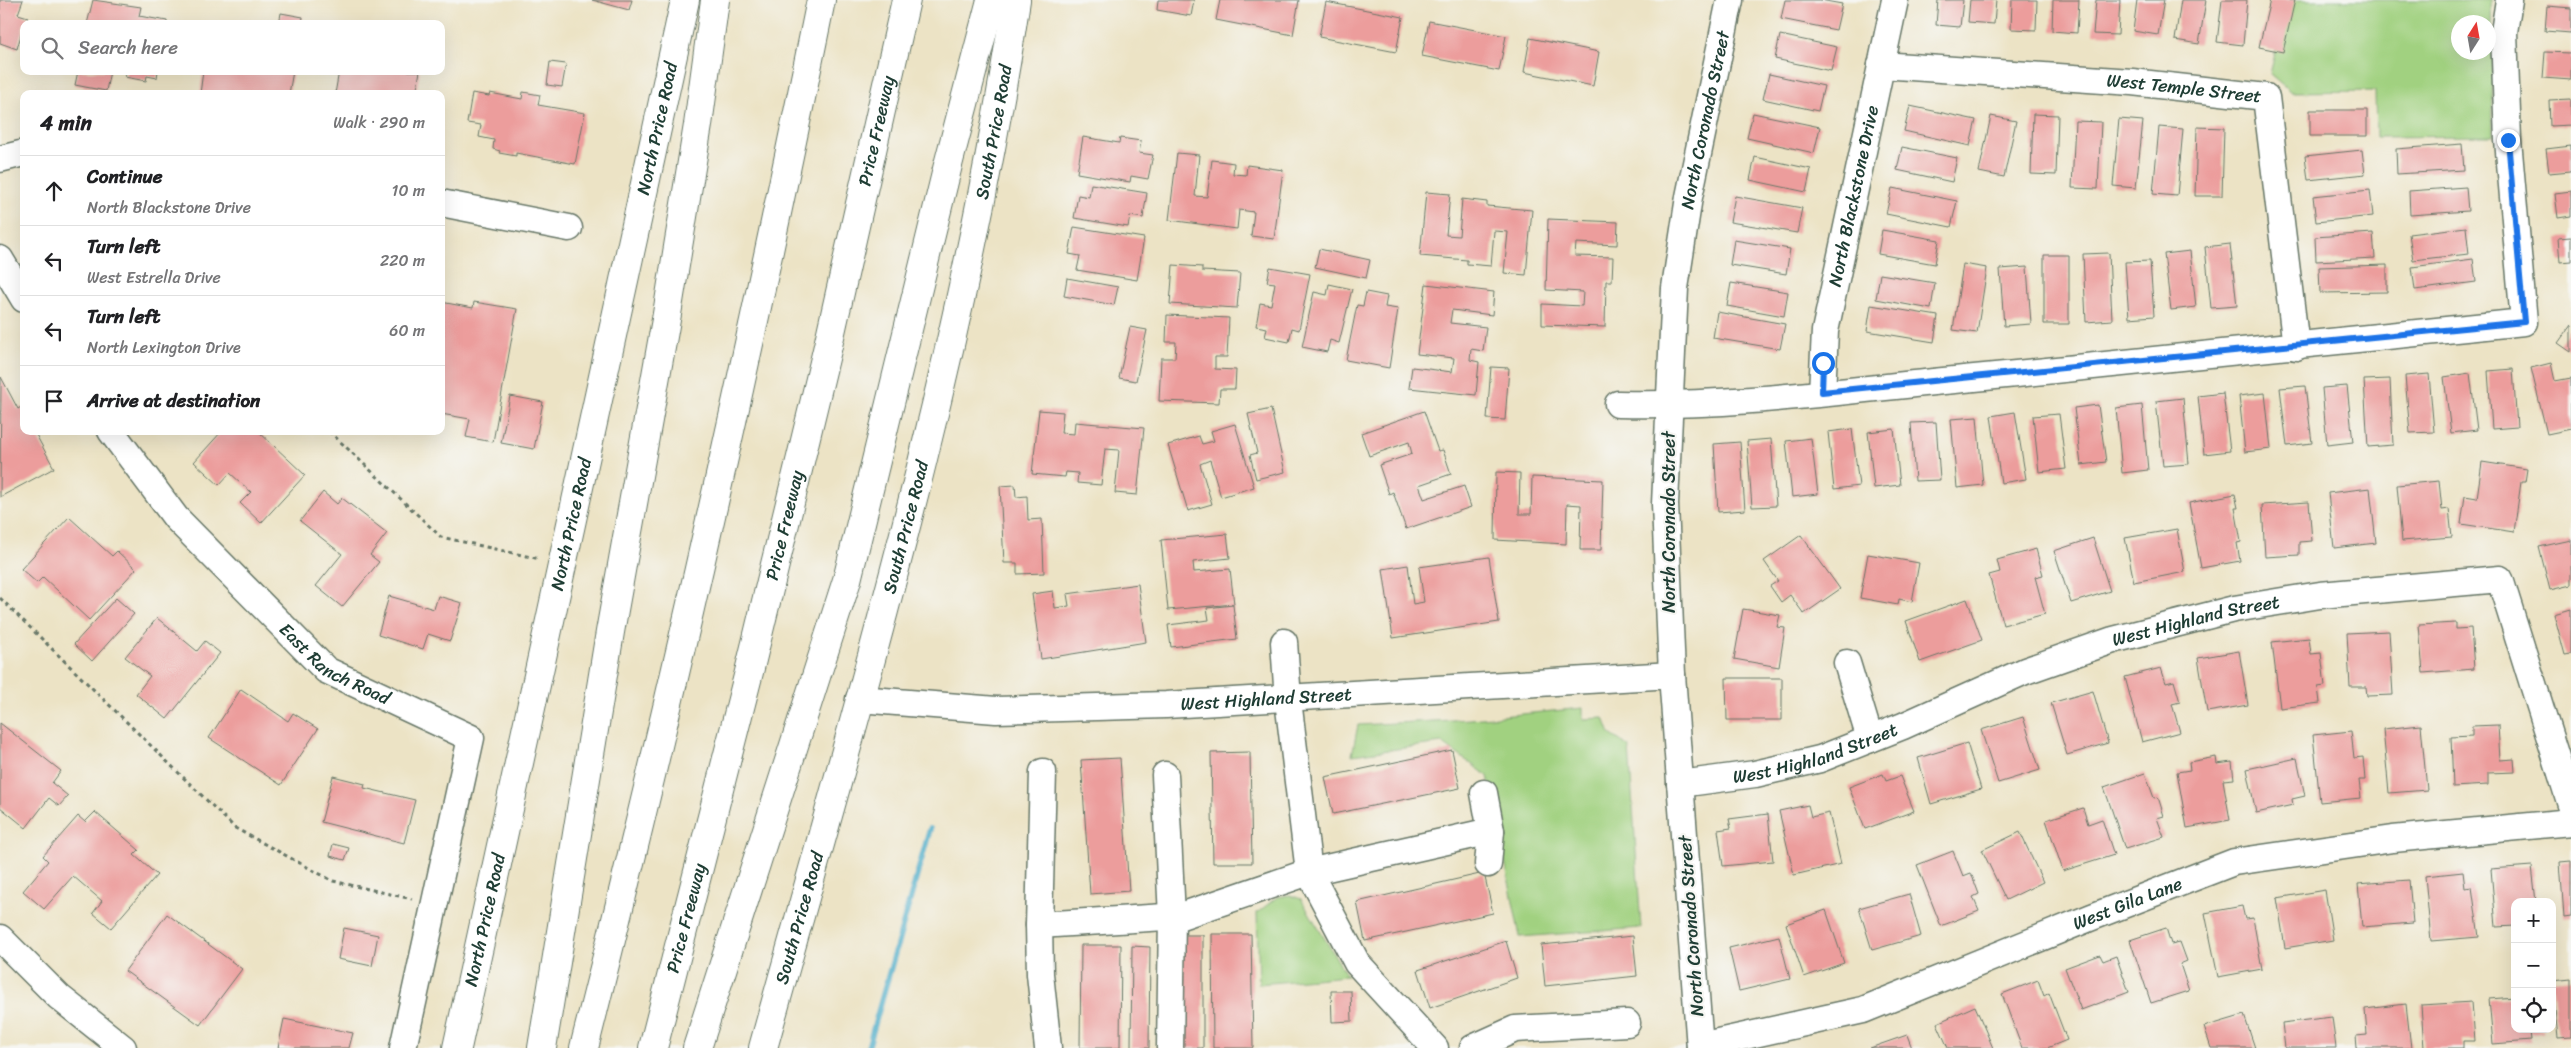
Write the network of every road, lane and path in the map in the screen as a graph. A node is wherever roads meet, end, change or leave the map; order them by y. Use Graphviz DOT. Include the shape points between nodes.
graph roads {
  1 [pos="685,0"];
  2 [pos="715,0"];
  3 [pos="821,0"];
  4 [pos="906,0"];
  5 [pos="991,0"];
  6 [pos="1016,0"];
  7 [pos="1730,0"];
  8 [pos="1895,0"];
  9 [pos="2509,0"];
  10 [pos="1881,65"];
  11 [pos="20,154"];
  12 [pos="0,159"];
  13 [pos="445,204"];
  14 [pos="569,228"];
  15 [pos="0,259"];
  16 [pos="20,292"];
  17 [pos="2296,347"];
  18 [pos="1822,392"];
  19 [pos="1618,404"];
  20 [pos="1670,405"];
  21 [pos="114,435"];
  22 [pos="333,435"];
  23 [pos="541,559"];
  24 [pos="0,598"];
  25 [pos="1284,642"];
  26 [pos="1847,663"];
  27 [pos="1672,675"];
  28 [pos="859,699"];
  29 [pos="1288,700"];
  30 [pos="1870,739"];
  31 [pos="1043,772"];
  32 [pos="1165,775"];
  33 [pos="1680,784"];
  34 [pos="1484,793"];
  35 [pos="2571,805"];
  36 [pos="2571,822"];
  37 [pos="1490,831"];
  38 [pos="1488,864"];
  39 [pos="1310,872"];
  40 [pos="434,903"];
  41 [pos="1172,917"];
  42 [pos="1039,925"];
  43 [pos="0,938"];
  44 [pos="1627,1023"];
  45 [pos="1700,1047"];
  46 [pos="123,1048"];
  47 [pos="403,1048"];
  48 [pos="457,1048"];
  49 [pos="542,1048"];
  50 [pos="584,1048"];
  51 [pos="654,1048"];
  52 [pos="697,1048"];
  53 [pos="763,1048"];
  54 [pos="1048,1048"];
  55 [pos="1170,1048"];
  56 [pos="1436,1048"];
  57 [pos="1472,1048"];
  1 -- 48 [label="main road, North Price Road"];
  2 -- 49 [label="main road" via="668,314 610,632"];
  3 -- 50 [label="main road" via="754,325 687,622"];
  4 -- 51 [label="main road, Price Freeway" via="752,663"];
  5 -- 52 [label="main road" via="847,580"];
  6 -- 28 [label="main road, South Price Road" via="988,162 942,386"];
  7 -- 20 [label="street, North Coronado Street" via="1689,197 1675,288"];
  8 -- 10 [label="street, North Blackstone Drive"];
  9 -- 17 [label="street" via="2504,32 2508,140 2524,322"];
  10 -- 17 [label="street, West Temple Street" via="2132,82 2266,97"];
  10 -- 18 [label="street, North Blackstone Drive" via="1825,331"];
  11 -- 12 [label="street"];
  13 -- 14 [label="street"];
  15 -- 16 [label="street"];
  17 -- 18 [label="street"];
  18 -- 20 [label="street"];
  19 -- 20 [label="street"];
  20 -- 27 [label="street, North Coronado Street" via="1666,504"];
  21 -- 40 [label="street, East Ranch Road" via="176,518 326,670 472,738"];
  22 -- 23 [label="path" via="441,537"];
  24 -- 40 [label="path" via="235,828 333,881"];
  25 -- 29 [label="street"];
  26 -- 30 [label="street"];
  27 -- 29 [label="street, West Highland Street"];
  27 -- 33 [label="street, North Coronado Street"];
  28 -- 29 [label="street, West Highland Street" via="996,710"];
  28 -- 53 [label="main road, South Price Road"];
  29 -- 39 [label="street"];
  30 -- 33 [label="street, West Highland Street" via="1820,759 1755,774"];
  30 -- 35 [label="street, West Highland Street" via="2025,671 2113,640 2234,609 2320,595 2500,579"];
  31 -- 42 [label="street"];
  32 -- 41 [label="street"];
  33 -- 45 [label="street, North Coronado Street"];
  34 -- 37 [label="street"];
  36 -- 45 [label="street, West Gila Lane" via="2393,839 2234,862 1863,1010"];
  37 -- 38 [label="street"];
  37 -- 39 [label="street"];
  39 -- 41 [label="street"];
  39 -- 56 [label="street" via="1357,963"];
  40 -- 47 [label="street"];
  41 -- 42 [label="street"];
  41 -- 55 [label="street"];
  42 -- 54 [label="street" via="1040,974"];
  43 -- 46 [label="street" via="59,997"];
  44 -- 57 [label="street" via="1515,1029"];
}
